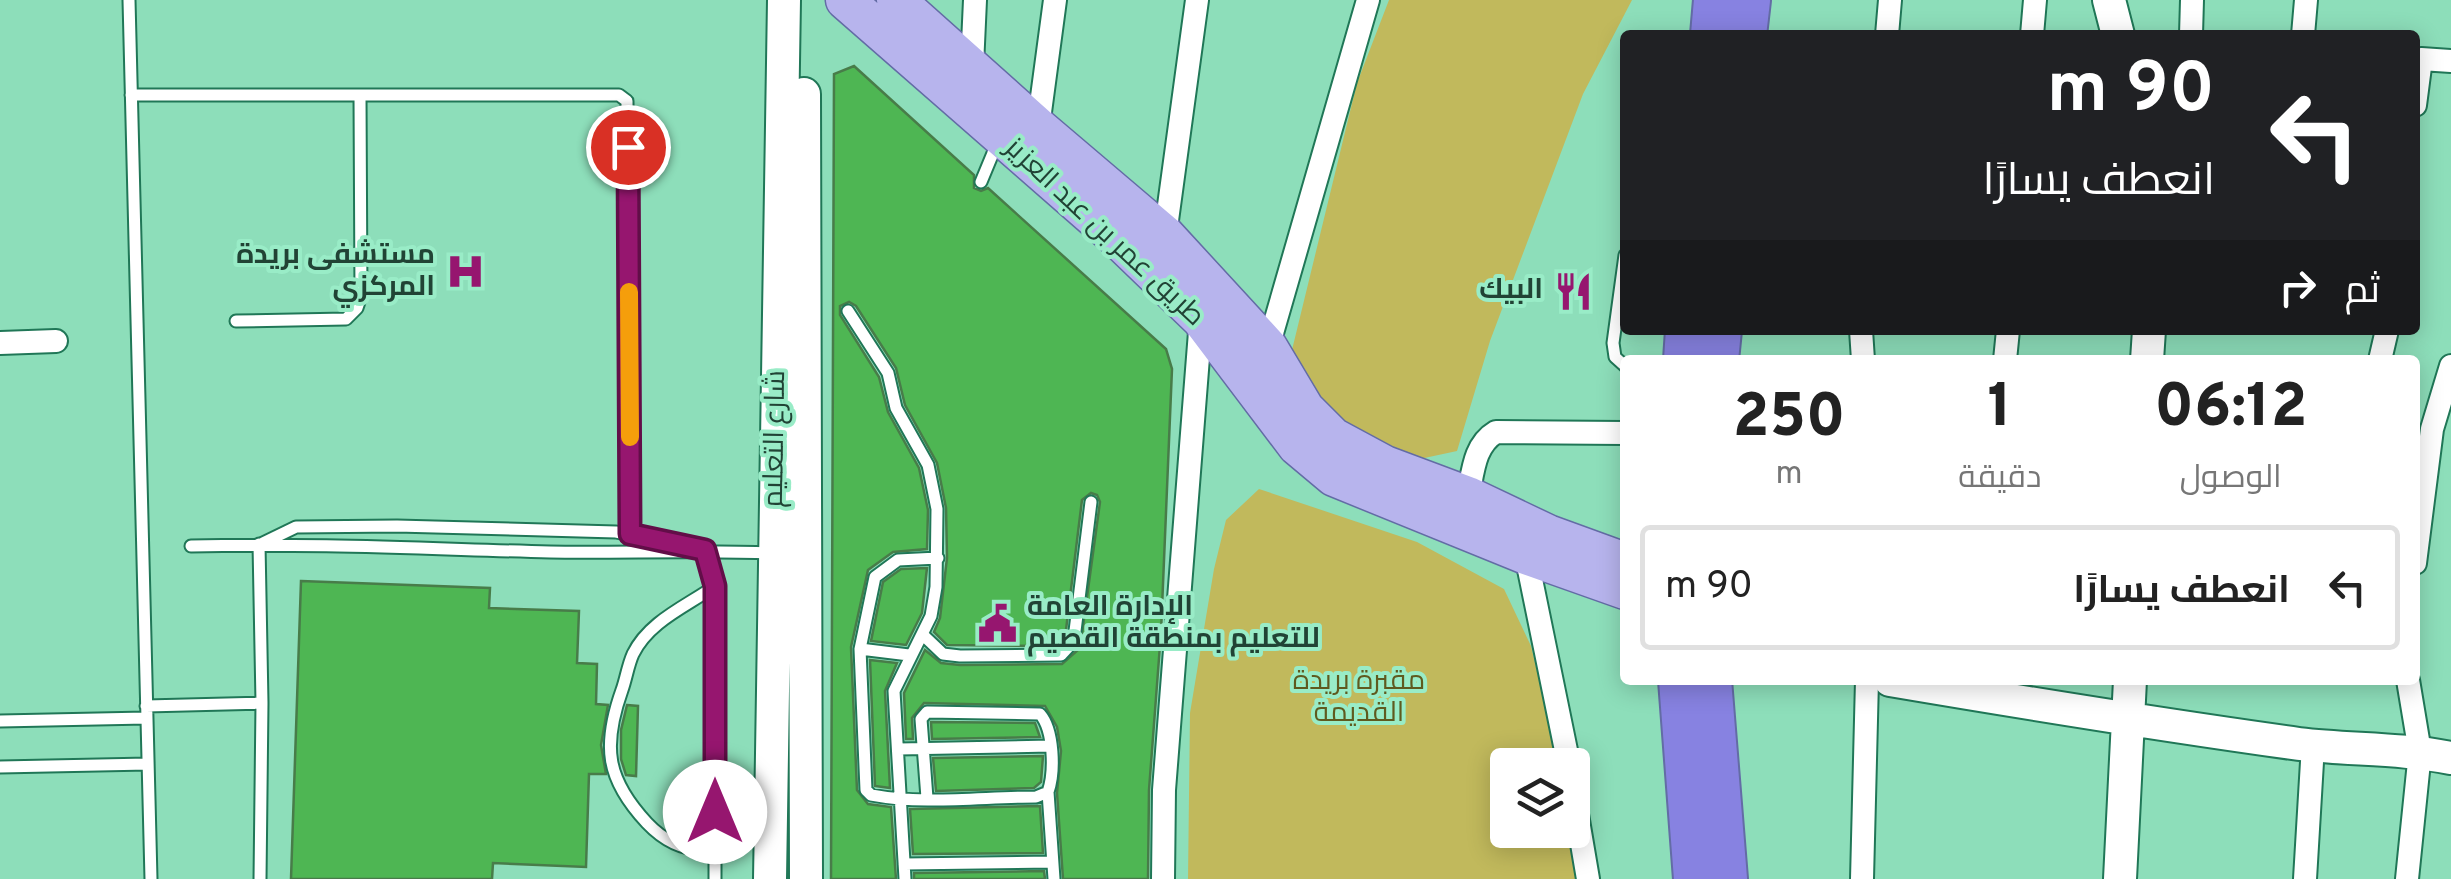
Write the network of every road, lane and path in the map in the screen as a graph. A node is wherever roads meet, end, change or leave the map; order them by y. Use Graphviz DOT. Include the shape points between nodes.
graph roads {
  1 [pos="129,0"];
  2 [pos="784,0"];
  3 [pos="804,0"];
  4 [pos="845,0"];
  5 [pos="896,0"];
  6 [pos="975,0"];
  7 [pos="1056,0"];
  8 [pos="1197,0"];
  9 [pos="1368,0"];
  10 [pos="1715,0"];
  11 [pos="1749,0"];
  12 [pos="1890,0"];
  13 [pos="2035,0"];
  14 [pos="2109,0"];
  15 [pos="2192,0"];
  16 [pos="2306,0"];
  17 [pos="1712,30"];
  18 [pos="1746,30"];
  19 [pos="1887,30"];
  20 [pos="2032,30"];
  21 [pos="2117,30"];
  22 [pos="2190,30"];
  23 [pos="2303,30"];
  24 [pos="2451,60"];
  25 [pos="972,66"];
  26 [pos="2420,67"];
  27 [pos="131,95"];
  28 [pos="360,95"];
  29 [pos="1038,128"];
  30 [pos="999,136"];
  31 [pos="981,182"];
  32 [pos="1165,235"];
  33 [pos="1620,289"];
  34 [pos="848,311"];
  35 [pos="1202,320"];
  36 [pos="236,321"];
  37 [pos="56,341"];
  38 [pos="0,342"];
  39 [pos="1268,348"];
  40 [pos="1620,362"];
  41 [pos="2451,366"];
  42 [pos="1620,433"];
  43 [pos="1468,496"];
  44 [pos="1091,502"];
  45 [pos="2420,523"];
  46 [pos="397,526"];
  47 [pos="522,529"];
  48 [pos="616,532"];
  49 [pos="630,534"];
  50 [pos="259,544"];
  51 [pos="192,546"];
  52 [pos="396,548"];
  53 [pos="705,550"];
  54 [pos="520,551"];
  55 [pos="618,553"];
  56 [pos="774,553"];
  57 [pos="1526,555"];
  58 [pos="938,558"];
  59 [pos="1620,560"];
  60 [pos="715,586"];
  61 [pos="1620,588"];
  62 [pos="923,635"];
  63 [pos="860,649"];
  64 [pos="909,655"];
  65 [pos="1680,685"];
  66 [pos="1710,685"];
  67 [pos="1868,685"];
  68 [pos="1952,685"];
  69 [pos="2130,685"];
  70 [pos="2410,685"];
  71 [pos="1990,688"];
  72 [pos="262,702"];
  73 [pos="146,712"];
  74 [pos="2128,720"];
  75 [pos="0,721"];
  76 [pos="1050,746"];
  77 [pos="2314,746"];
  78 [pos="1566,748"];
  79 [pos="899,749"];
  80 [pos="922,749"];
  81 [pos="2435,755"];
  82 [pos="148,764"];
  83 [pos="0,767"];
  84 [pos="1048,792"];
  85 [pos="902,798"];
  86 [pos="928,798"];
  87 [pos="1583,848"];
  88 [pos="715,849"];
  89 [pos="1052,862"];
  90 [pos="904,864"];
  91 [pos="151,879"];
  92 [pos="260,879"];
  93 [pos="715,879"];
  94 [pos="770,879"];
  95 [pos="806,879"];
  96 [pos="904,879"];
  97 [pos="1054,879"];
  98 [pos="1163,879"];
  99 [pos="1588,879"];
  100 [pos="1695,879"];
  101 [pos="1726,879"];
  102 [pos="1862,879"];
  103 [pos="2120,879"];
  104 [pos="2305,879"];
  105 [pos="2407,879"];
  1 -- 27 [label="lane"];
  2 -- 56 [label="street, شارع التعليم"];
  3 -- 95 [label="street, شارع التعليم"];
  4 -- 30 [label="main road, طريق عمر بن عبد العزيز"];
  5 -- 25 [label="main road, طريق عمر بن عبد العزيز"];
  6 -- 25 [label="street"];
  7 -- 29 [label="street"];
  8 -- 32 [label="street"];
  9 -- 39 [label="street"];
  10 -- 17 [label="highway"];
  11 -- 18 [label="highway"];
  12 -- 19 [label="street"];
  13 -- 20 [label="street"];
  14 -- 21 [label="street"];
  15 -- 22 [label="street"];
  16 -- 23 [label="street"];
  24 -- 26 [label="street" via="2421,59"];
  25 -- 29 [label="main road, طريق عمر بن عبد العزيز"];
  27 -- 28 [label="lane"];
  27 -- 73 [label="lane"];
  28 -- 36 [label="lane" via="357,308 346,319"];
  28 -- 49 [label="lane" via="620,95 627,101"];
  29 -- 32 [label="main road, طريق عمر بن عبد العزيز"];
  30 -- 31 [label="lane"];
  30 -- 35 [label="main road, طريق عمر بن عبد العزيز"];
  32 -- 39 [label="main road, طريق عمر بن عبد العزيز"];
  33 -- 40 [label="lane" via="1612,343"];
  34 -- 58 [label="lane" via="888,372 896,408 928,465 938,508"];
  35 -- 57 [label="main road, طريق عمر بن عبد العزيز" via="1297,446 1334,476"];
  35 -- 98 [label="street" via="1164,790"];
  37 -- 38 [label="street"];
  39 -- 43 [label="main road, طريق عمر بن عبد العزيز" via="1305,410 1332,437"];
  41 -- 45 [label="street" via="2432,428"];
  42 -- 43 [label="street" via="1496,432 1476,458"];
  43 -- 59 [label="main road, طريق عمر بن عبد العزيز"];
  44 -- 62 [label="lane" via="1073,642 1061,655 943,654"];
  46 -- 47 [label="lane"];
  46 -- 50 [label="lane" via="296,527"];
  46 -- 52 [label="lane"];
  47 -- 48 [label="lane"];
  47 -- 54 [label="lane"];
  48 -- 49 [label="lane"];
  48 -- 55 [label="lane"];
  49 -- 53 [label="lane"];
  50 -- 51 [label="lane"];
  50 -- 52 [label="lane"];
  50 -- 72 [label="lane"];
  52 -- 54 [label="lane"];
  53 -- 55 [label="lane"];
  53 -- 56 [label="lane"];
  53 -- 60 [label="lane"];
  54 -- 55 [label="lane"];
  56 -- 94 [label="street, شارع التعليم"];
  57 -- 61 [label="main road, طريق عمر بن عبد العزيز"];
  57 -- 78 [label="street"];
  58 -- 62 [label="lane"];
  58 -- 63 [label="lane" via="898,560 875,577"];
  60 -- 88 [label="lane"];
  60 -- 88 [label="lane" via="674,610 633,653 610,737 615,781 646,822 673,844"];
  62 -- 64 [label="lane"];
  63 -- 64 [label="lane"];
  63 -- 85 [label="lane" via="866,790"];
  64 -- 79 [label="lane" via="894,692"];
  65 -- 100 [label="highway"];
  66 -- 101 [label="highway"];
  67 -- 102 [label="street"];
  68 -- 71 [label="street"];
  69 -- 74 [label="street"];
  70 -- 81 [label="street"];
  71 -- 74 [label="street"];
  72 -- 73 [label="lane"];
  72 -- 92 [label="lane"];
  73 -- 75 [label="lane"];
  73 -- 82 [label="lane"];
  74 -- 77 [label="street"];
  74 -- 103 [label="street"];
  76 -- 80 [label="lane"];
  76 -- 80 [label="lane" via="1040,714 926,712"];
  76 -- 84 [label="lane"];
  77 -- 81 [label="street"];
  77 -- 104 [label="street"];
  79 -- 80 [label="lane"];
  79 -- 85 [label="lane"];
  80 -- 86 [label="lane"];
  81 -- 105 [label="street"];
  82 -- 83 [label="lane"];
  82 -- 91 [label="lane"];
  84 -- 86 [label="lane"];
  84 -- 89 [label="lane"];
  85 -- 86 [label="lane"];
  85 -- 90 [label="lane"];
  87 -- 99 [label="street"];
  88 -- 93 [label="lane"];
  89 -- 90 [label="lane"];
  89 -- 97 [label="lane"];
  90 -- 96 [label="lane"];
}
